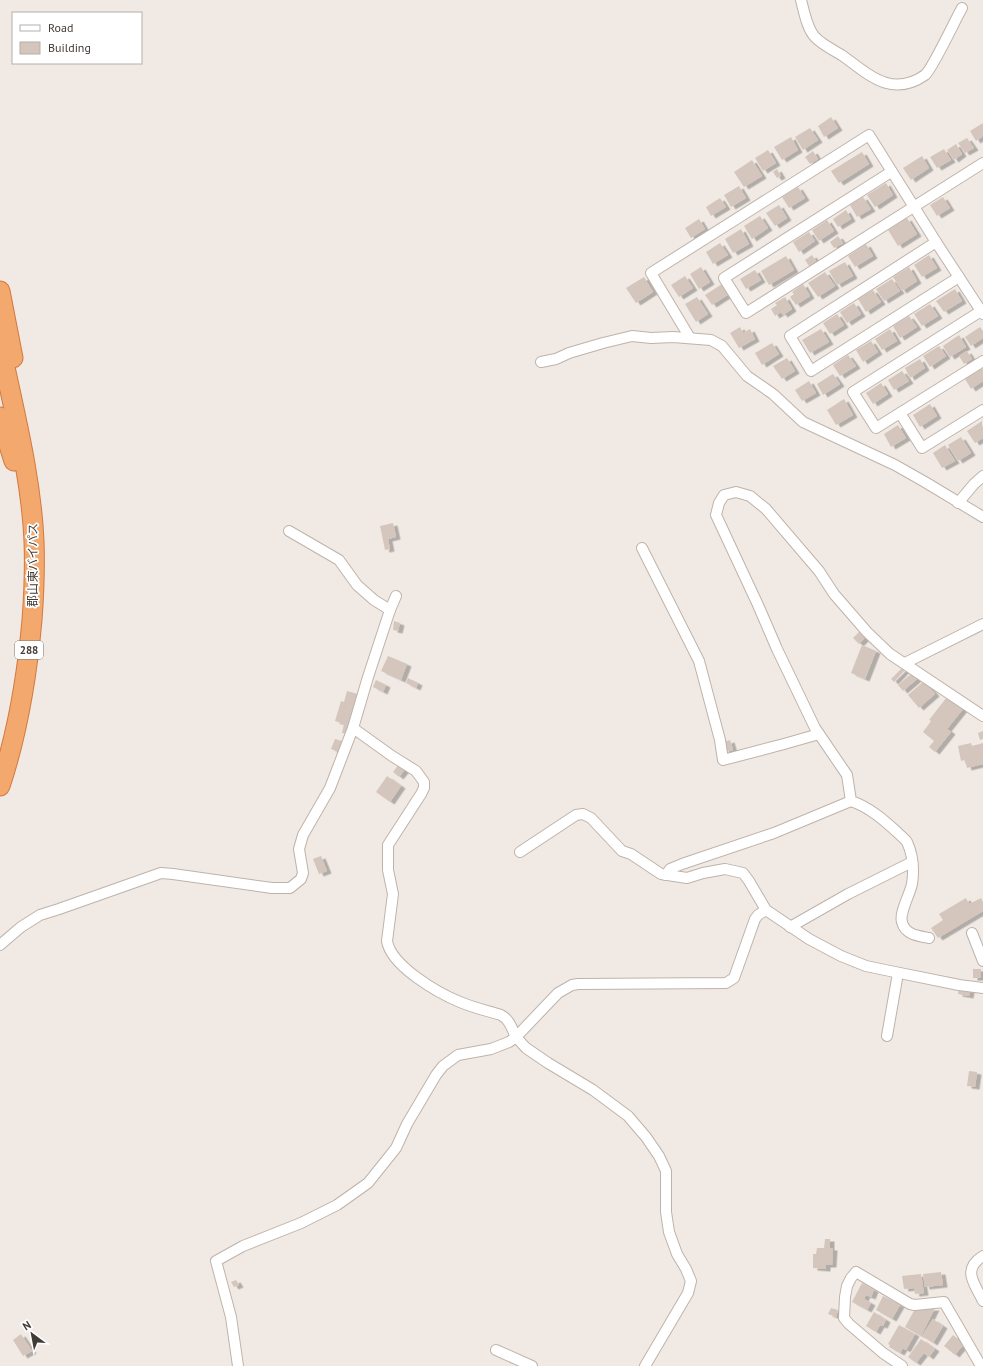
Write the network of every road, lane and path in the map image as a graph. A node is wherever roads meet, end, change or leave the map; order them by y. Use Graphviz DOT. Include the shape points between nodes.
graph roads {
  1 [pos="802,0"];
  2 [pos="962,8"];
  3 [pos="983,163"];
  4 [pos="891,172"];
  5 [pos="914,207"];
  6 [pos="936,242"];
  7 [pos="959,277"];
  8 [pos="0,291"];
  9 [pos="982,313"];
  10 [pos="690,338"];
  11 [pos="0,343"];
  12 [pos="983,361"];
  13 [pos="541,362"];
  14 [pos="983,410"];
  15 [pos="900,413"];
  16 [pos="0,417"];
  17 [pos="26,471"];
  18 [pos="983,476"];
  19 [pos="958,503"];
  20 [pos="31,512"];
  21 [pos="983,517"];
  22 [pos="289,531"];
  23 [pos="642,548"];
  24 [pos="396,596"];
  25 [pos="390,610"];
  26 [pos="983,624"];
  27 [pos="905,663"];
  28 [pos="983,716"];
  29 [pos="354,728"];
  30 [pos="819,734"];
  31 [pos="0,786"];
  32 [pos="851,801"];
  33 [pos="520,852"];
  34 [pos="912,862"];
  35 [pos="666,875"];
  36 [pos="766,910"];
  37 [pos="790,927"];
  38 [pos="972,933"];
  39 [pos="929,938"];
  40 [pos="0,945"];
  41 [pos="983,960"];
  42 [pos="898,973"];
  43 [pos="983,988"];
  44 [pos="887,1036"];
  45 [pos="516,1037"];
  46 [pos="983,1256"];
  47 [pos="983,1301"];
  48 [pos="496,1350"];
  49 [pos="238,1366"];
  50 [pos="532,1366"];
  51 [pos="645,1366"];
  52 [pos="902,1366"];
  53 [pos="981,1366"];
  1 -- 2 [label="street" via="806,19 814,37 886,84 903,84 926,74"];
  3 -- 5 [label="street"];
  4 -- 5 [label="street"];
  4 -- 5 [label="street" via="724,278 746,313"];
  4 -- 10 [label="street" via="869,135 651,273"];
  5 -- 6 [label="street"];
  6 -- 7 [label="street"];
  6 -- 7 [label="street" via="790,336 811,371"];
  7 -- 9 [label="street"];
  8 -- 17 [label="highway" via="24,414"];
  9 -- 15 [label="street" via="854,392 876,428"];
  10 -- 13 [label="street" via="632,336"];
  10 -- 19 [label="street" via="703,338 718,343 747,376 773,394 804,422 895,465"];
  11 -- 17 [label="highway, 郡山東バイパス / 288"];
  12 -- 15 [label="street"];
  14 -- 15 [label="street" via="922,448"];
  16 -- 20 [label="highway"];
  17 -- 20 [label="highway, 郡山東バイパス / 288"];
  18 -- 19 [label="street"];
  19 -- 21 [label="street"];
  20 -- 31 [label="highway, 郡山東バイパス / 288" via="34,587 30,638 24,690 14,739"];
  22 -- 25 [label="street" via="338,560 357,585"];
  23 -- 30 [label="street" via="699,661 723,760"];
  24 -- 25 [label="street"];
  25 -- 29 [label="street"];
  26 -- 27 [label="street"];
  27 -- 28 [label="street"];
  27 -- 30 [label="street" via="890,654 867,632 766,510 750,496 736,492 724,495 716,515"];
  29 -- 40 [label="street" via="330,788 303,835 299,849 303,873 301,879 290,888 260,887 161,874 40,915"];
  29 -- 45 [label="street" via="416,771 424,782 421,794 388,845 388,870 393,894 388,947 402,966 440,992 459,1002 502,1015"];
  30 -- 32 [label="street" via="847,775"];
  32 -- 34 [label="street" via="873,812 906,841"];
  32 -- 35 [label="street" via="774,833 682,864 670,869"];
  33 -- 35 [label="street" via="576,815 583,814 622,851"];
  34 -- 37 [label="street"];
  34 -- 39 [label="street" via="912,884 901,918 904,927 910,933"];
  35 -- 36 [label="street" via="687,878 725,869 743,873"];
  36 -- 37 [label="street"];
  36 -- 45 [label="street" via="755,919 734,978 730,981 572,985 558,993"];
  37 -- 42 [label="street" via="841,956 866,966"];
  38 -- 41 [label="street"];
  42 -- 43 [label="street"];
  42 -- 44 [label="street"];
  45 -- 49 [label="street" via="491,1049 458,1055 443,1066 407,1124 396,1148 368,1183 337,1205 301,1223 243,1246 216,1261 231,1316"];
  45 -- 51 [label="street" via="526,1048 594,1090 628,1116 660,1156 666,1171 666,1212 669,1232 691,1281 688,1293"];
  46 -- 47 [label="street" via="970,1273"];
  48 -- 50 [label="street"];
  52 -- 53 [label="street" via="883,1353 844,1318 847,1286 856,1272 910,1304 944,1302"];
}
